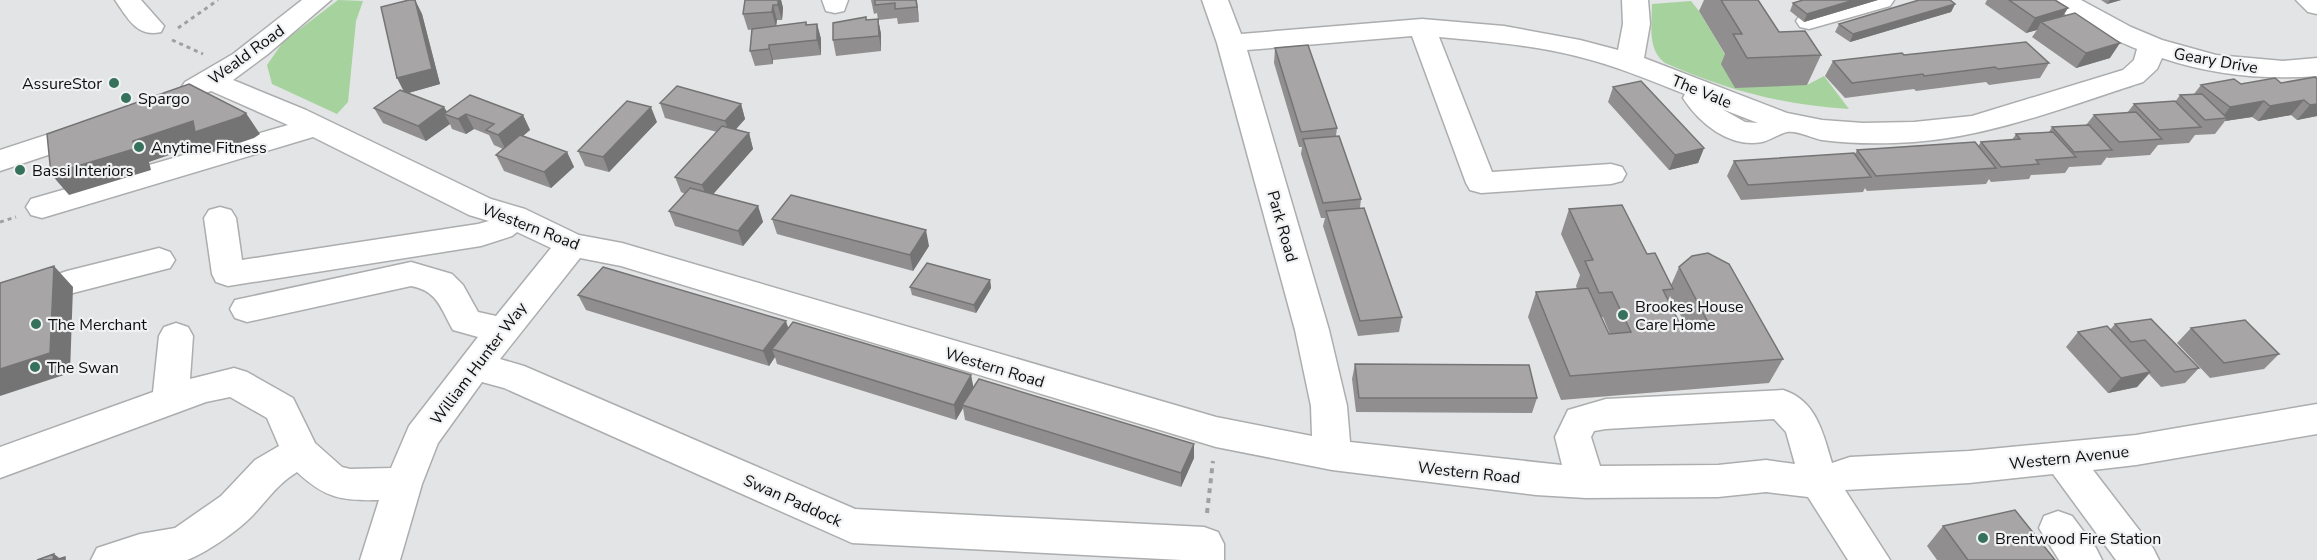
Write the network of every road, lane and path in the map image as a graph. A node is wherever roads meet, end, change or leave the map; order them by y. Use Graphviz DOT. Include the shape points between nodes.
graph roads {
  1 [pos="128,0"];
  2 [pos="218,0"];
  3 [pos="318,0"];
  4 [pos="1215,0"];
  5 [pos="1635,0"];
  6 [pos="1881,0"];
  7 [pos="2062,0"];
  8 [pos="2309,0"];
  9 [pos="2317,6"];
  10 [pos="1809,21"];
  11 [pos="1422,27"];
  12 [pos="158,31"];
  13 [pos="1231,43"];
  14 [pos="2152,46"];
  15 [pos="1629,62"];
  16 [pos="2317,67"];
  17 [pos="221,74"];
  18 [pos="169,98"];
  19 [pos="315,127"];
  20 [pos="0,137"];
  21 [pos="0,161"];
  22 [pos="1611,174"];
  23 [pos="42,207"];
  24 [pos="514,217"];
  25 [pos="220,218"];
  26 [pos="572,245"];
  27 [pos="159,260"];
  28 [pos="0,306"];
  29 [pos="247,309"];
  30 [pos="503,331"];
  31 [pos="176,336"];
  32 [pos="475,368"];
  33 [pos="186,395"];
  34 [pos="2317,419"];
  35 [pos="1216,432"];
  36 [pos="300,452"];
  37 [pos="1332,455"];
  38 [pos="2062,458"];
  39 [pos="0,463"];
  40 [pos="1586,482"];
  41 [pos="403,483"];
  42 [pos="1819,483"];
  43 [pos="2058,528"];
  44 [pos="1204,552"];
  45 [pos="111,560"];
  46 [pos="380,560"];
  47 [pos="1870,560"];
  48 [pos="2082,560"];
  49 [pos="2139,560"];
  1 -- 12 [label="street" via="142,19"];
  2 -- 12 [label="path"];
  3 -- 17 [label="street, Weald Road"];
  4 -- 13 [label="street, Park Road"];
  5 -- 15 [label="street" via="1636,39"];
  6 -- 10 [label="street"];
  7 -- 14 [label="street, Geary Drive" via="2102,24"];
  8 -- 9 [label="street"];
  11 -- 13 [label="street, The Vale"];
  11 -- 15 [label="street, The Vale" via="1542,40"];
  11 -- 22 [label="street" via="1481,183"];
  12 -- 17 [label="path"];
  13 -- 37 [label="street, Park Road" via="1312,330 1329,406"];
  14 -- 15 [label="street, The Vale" via="2147,63 2133,76 1974,125 1914,132 1822,130 1780,121 1760,133 1737,131 1701,106 1691,87"];
  14 -- 16 [label="street, Geary Drive" via="2239,68"];
  17 -- 18 [label="street, Weald Road"];
  17 -- 19 [label="street, Western Road"];
  19 -- 23 [label="street"];
  19 -- 24 [label="street, Western Road" via="480,207"];
  20 -- 21 [label="street" via="38,137 105,124"];
  24 -- 25 [label="street" via="501,228 481,235 228,274"];
  24 -- 26 [label="street, Western Road"];
  26 -- 30 [label="street, William Hunter Way"];
  26 -- 35 [label="street, Western Road" via="622,255"];
  27 -- 28 [label="street"];
  29 -- 30 [label="street" via="411,274 435,278 448,288 465,321"];
  30 -- 32 [label="street, William Hunter Way"];
  31 -- 33 [label="street"];
  32 -- 41 [label="street, William Hunter Way" via="422,437"];
  32 -- 44 [label="street, Swan Paddock" via="512,376 852,526"];
  33 -- 36 [label="street" via="234,382 280,408"];
  33 -- 39 [label="street"];
  34 -- 38 [label="street, Western Avenue"];
  35 -- 37 [label="street, Western Road"];
  35 -- 44 [label="path"];
  36 -- 41 [label="street" via="330,478 350,485"];
  36 -- 45 [label="street" via="268,471 235,508 184,543"];
  37 -- 40 [label="street, Western Road"];
  38 -- 42 [label="street, Western Avenue" via="1850,473"];
  38 -- 49 [label="street"];
  40 -- 42 [label="street, Western Road" via="1718,481 1766,476"];
  40 -- 42 [label="street" via="1573,437 1581,420 1606,414 1783,404 1803,426"];
  41 -- 46 [label="street, William Hunter Way"];
  42 -- 47 [label="street"];
  43 -- 48 [label="street"];
}
